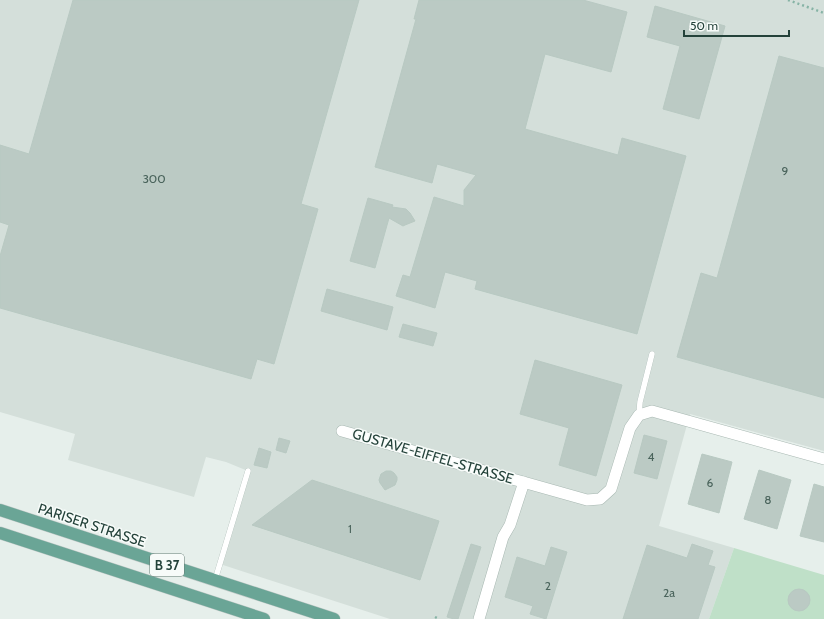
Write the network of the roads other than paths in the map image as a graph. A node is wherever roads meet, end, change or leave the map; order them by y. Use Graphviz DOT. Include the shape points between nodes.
graph roads {
  1 [pos="652,354"];
  2 [pos="639,415"];
  3 [pos="342,430"];
  4 [pos="824,459"];
  5 [pos="248,471"];
  6 [pos="524,482"];
  7 [pos="0,510"];
  8 [pos="0,533"];
  9 [pos="215,580"];
  10 [pos="264,619"];
  11 [pos="334,619"];
  12 [pos="480,619"];
  1 -- 2 [label="lane"];
  2 -- 4 [label="street" via="652,411"];
  2 -- 6 [label="street, GUSTAVE-EIFFEL-STRASSE" via="630,428 611,489 600,499 587,500"];
  3 -- 6 [label="street, GUSTAVE-EIFFEL-STRASSE"];
  5 -- 9 [label="lane"];
  6 -- 12 [label="street, GUSTAVE-EIFFEL-STRASSE" via="510,525 503,537"];
  7 -- 9 [label="main road, PARISER STRASSE / B 37"];
  8 -- 10 [label="main road, B 37"];
  9 -- 11 [label="main road, PARISER STRASSE / B 37"];
}
